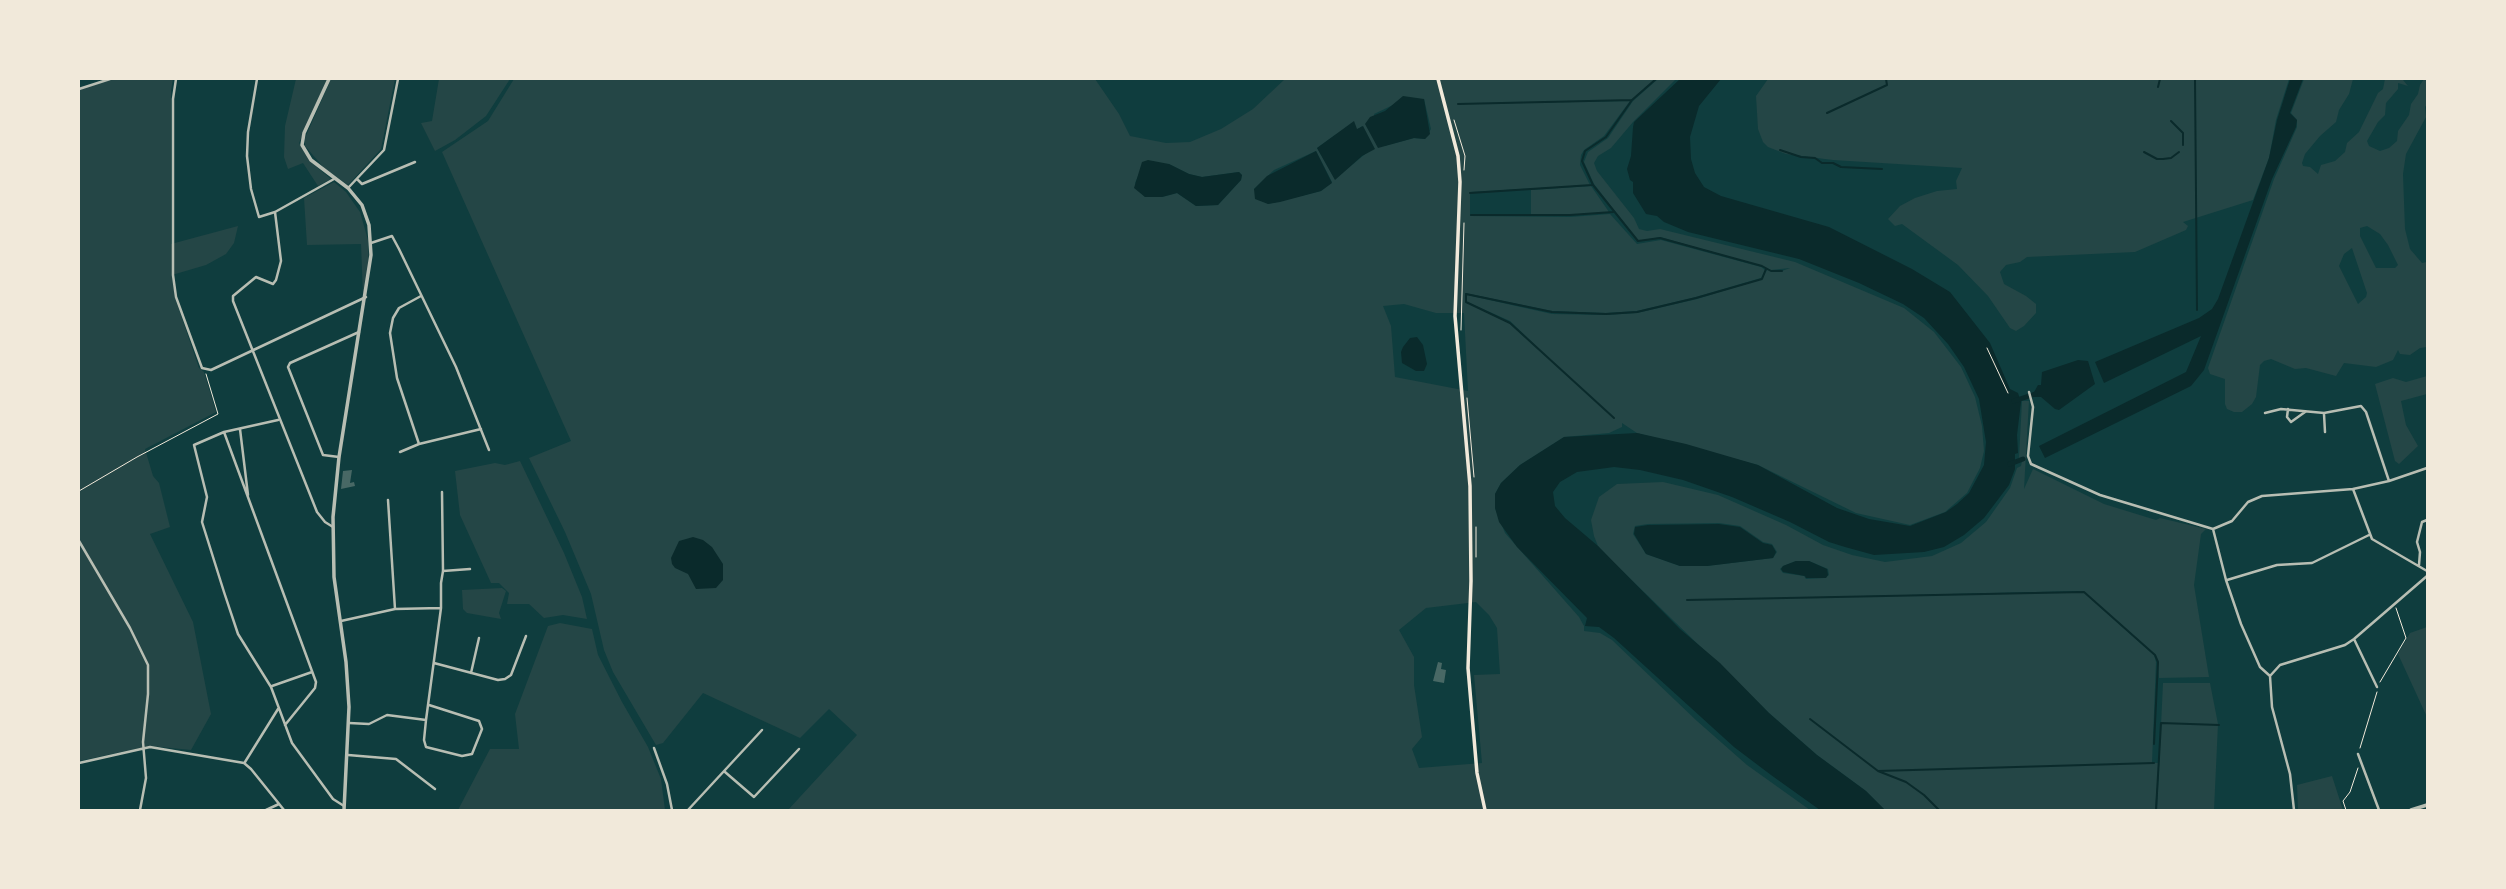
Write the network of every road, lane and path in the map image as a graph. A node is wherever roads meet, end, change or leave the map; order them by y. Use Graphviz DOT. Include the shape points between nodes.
graph roads {
  1 [pos="110,79"];
  2 [pos="176,79"];
  3 [pos="257,79"];
  4 [pos="329,79"];
  5 [pos="398,79"];
  6 [pos="1438,79"];
  7 [pos="79,89"];
  8 [pos="415,162"];
  9 [pos="334,179"];
  10 [pos="357,179"];
  11 [pos="348,188"];
  12 [pos="275,212"];
  13 [pos="371,243"];
  14 [pos="422,295"];
  15 [pos="366,297"];
  16 [pos="359,332"];
  17 [pos="1987,348"];
  18 [pos="253,351"];
  19 [pos="204,370"];
  20 [pos="2006,378"];
  21 [pos="2002,380"];
  22 [pos="2029,392"];
  23 [pos="2008,393"];
  24 [pos="2288,409"];
  25 [pos="2305,412"];
  26 [pos="2265,413"];
  27 [pos="2324,413"];
  28 [pos="278,420"];
  29 [pos="240,429"];
  30 [pos="481,429"];
  31 [pos="224,432"];
  32 [pos="2325,432"];
  33 [pos="419,444"];
  34 [pos="489,450"];
  35 [pos="400,452"];
  36 [pos="339,457"];
  37 [pos="2427,468"];
  38 [pos="2389,481"];
  39 [pos="2353,489"];
  40 [pos="79,491"];
  41 [pos="442,492"];
  42 [pos="249,500"];
  43 [pos="388,500"];
  44 [pos="2427,520"];
  45 [pos="333,527"];
  46 [pos="2213,529"];
  47 [pos="2369,535"];
  48 [pos="79,541"];
  49 [pos="2419,565"];
  50 [pos="470,569"];
  51 [pos="2427,570"];
  52 [pos="443,571"];
  53 [pos="2427,576"];
  54 [pos="2226,580"];
  55 [pos="2396,606"];
  56 [pos="441,608"];
  57 [pos="395,609"];
  58 [pos="341,621"];
  59 [pos="526,636"];
  60 [pos="479,638"];
  61 [pos="2354,639"];
  62 [pos="433,662"];
  63 [pos="312,672"];
  64 [pos="471,673"];
  65 [pos="2270,676"];
  66 [pos="271,687"];
  67 [pos="2377,687"];
  68 [pos="429,705"];
  69 [pos="278,709"];
  70 [pos="426,720"];
  71 [pos="349,723"];
  72 [pos="285,726"];
  73 [pos="762,730"];
  74 [pos="144,748"];
  75 [pos="654,748"];
  76 [pos="799,749"];
  77 [pos="2358,754"];
  78 [pos="347,755"];
  79 [pos="2361,760"];
  80 [pos="79,763"];
  81 [pos="244,763"];
  82 [pos="724,772"];
  83 [pos="435,789"];
  84 [pos="279,804"];
  85 [pos="2427,805"];
  86 [pos="344,808"];
  87 [pos="140,810"];
  88 [pos="265,810"];
  89 [pos="284,810"];
  90 [pos="672,810"];
  91 [pos="688,810"];
  92 [pos="1485,810"];
  93 [pos="2294,810"];
  94 [pos="2346,810"];
  95 [pos="2379,810"];
  96 [pos="2411,810"];
  1 -- 7 [label="street"];
  2 -- 19 [label="street" via="173,275 176,297"];
  3 -- 12 [label="street" via="248,132 250,182 259,217"];
  4 -- 9 [label="street" via="302,145 311,160"];
  5 -- 10 [label="street" via="384,150"];
  6 -- 92 [label="main road" via="1460,182 1455,316 1470,486 1468,668 1477,774"];
  8 -- 10 [label="street" via="362,184"];
  9 -- 11 [label="street"];
  9 -- 12 [label="street"];
  10 -- 11 [label="street"];
  11 -- 13 [label="street" via="366,212"];
  12 -- 18 [label="street" via="281,261 276,280 273,284 256,277 233,298"];
  13 -- 14 [label="street" via="391,236"];
  13 -- 15 [label="street"];
  14 -- 30 [label="street"];
  14 -- 33 [label="street" via="399,308 390,333 397,378"];
  15 -- 16 [label="street"];
  15 -- 18 [label="street"];
  16 -- 36 [label="street"];
  16 -- 36 [label="street" via="288,367 323,455"];
  17 -- 21 [label="path"];
  18 -- 19 [label="street"];
  18 -- 28 [label="street"];
  19 -- 40 [label="path" via="218,414"];
  20 -- 21 [label="path"];
  21 -- 23 [label="path"];
  22 -- 46 [label="street" via="2028,456 2034,466 2088,490"];
  24 -- 25 [label="street"];
  24 -- 25 [label="street" via="2291,422"];
  24 -- 26 [label="street"];
  25 -- 27 [label="street"];
  27 -- 32 [label="street"];
  27 -- 38 [label="street" via="2364,408"];
  28 -- 29 [label="street"];
  28 -- 45 [label="street" via="317,512"];
  29 -- 31 [label="street"];
  29 -- 42 [label="street"];
  30 -- 33 [label="street"];
  30 -- 34 [label="street"];
  31 -- 42 [label="street"];
  31 -- 66 [label="street" via="194,445 207,497 202,522 237,631"];
  33 -- 35 [label="street"];
  36 -- 45 [label="street"];
  37 -- 38 [label="street"];
  38 -- 39 [label="street"];
  39 -- 46 [label="street" via="2262,496 2248,502 2232,521"];
  39 -- 47 [label="street"];
  41 -- 52 [label="street"];
  42 -- 63 [label="street"];
  43 -- 57 [label="street"];
  44 -- 49 [label="street" via="2422,522 2417,542"];
  45 -- 58 [label="street"];
  46 -- 54 [label="street"];
  47 -- 49 [label="street"];
  47 -- 54 [label="street" via="2312,563 2277,565"];
  48 -- 74 [label="street" via="148,665"];
  49 -- 51 [label="street"];
  50 -- 52 [label="street"];
  52 -- 56 [label="street"];
  53 -- 55 [label="street"];
  54 -- 65 [label="street" via="2260,667"];
  55 -- 61 [label="street"];
  55 -- 67 [label="path" via="2406,638"];
  56 -- 57 [label="street"];
  56 -- 62 [label="street"];
  57 -- 58 [label="street"];
  58 -- 71 [label="street"];
  59 -- 64 [label="street" via="508,678"];
  60 -- 64 [label="street"];
  61 -- 65 [label="street" via="2280,665"];
  61 -- 67 [label="street"];
  62 -- 64 [label="street"];
  62 -- 68 [label="street"];
  63 -- 66 [label="street"];
  63 -- 72 [label="street" via="315,688"];
  65 -- 93 [label="street"];
  66 -- 69 [label="street"];
  67 -- 77 [label="path"];
  68 -- 70 [label="street"];
  68 -- 70 [label="street" via="480,721 482,729 472,754 426,747"];
  69 -- 72 [label="street"];
  69 -- 81 [label="street"];
  70 -- 71 [label="street" via="387,715 369,724"];
  71 -- 78 [label="street"];
  72 -- 86 [label="street" via="301,757"];
  73 -- 82 [label="street"];
  74 -- 80 [label="street"];
  74 -- 81 [label="street"];
  74 -- 87 [label="street" via="146,786"];
  75 -- 90 [label="street"];
  76 -- 82 [label="street" via="753,797"];
  77 -- 79 [label="street"];
  78 -- 83 [label="street" via="395,758"];
  78 -- 86 [label="street"];
  79 -- 94 [label="path" via="2343,801"];
  79 -- 95 [label="street"];
  81 -- 84 [label="street"];
  82 -- 91 [label="street"];
  84 -- 88 [label="street"];
  84 -- 89 [label="street"];
  85 -- 96 [label="street"];
}
